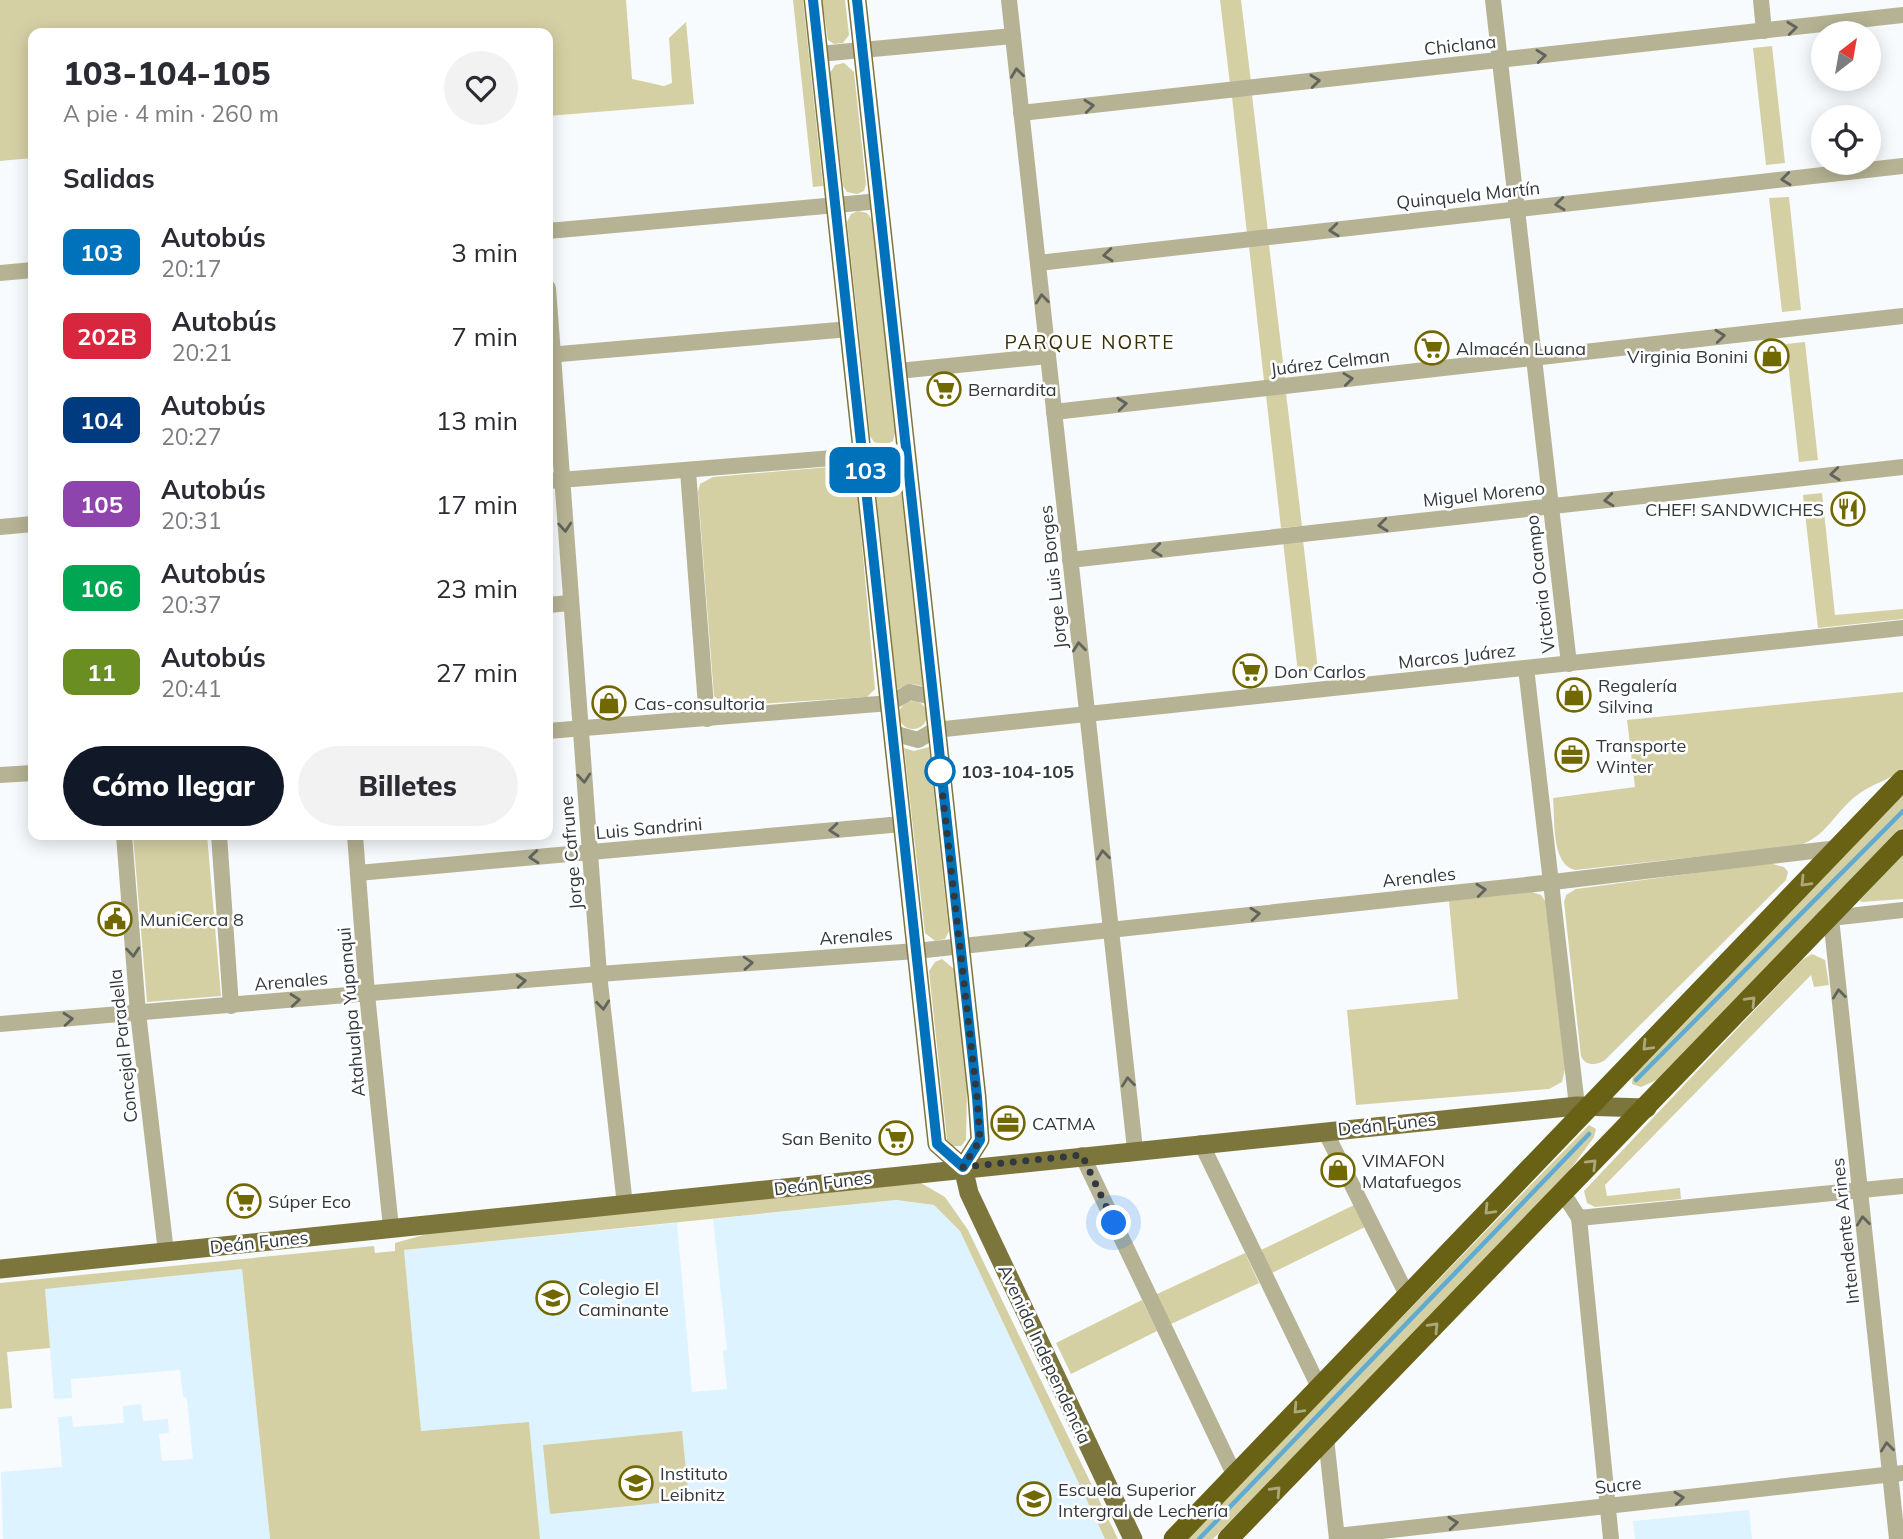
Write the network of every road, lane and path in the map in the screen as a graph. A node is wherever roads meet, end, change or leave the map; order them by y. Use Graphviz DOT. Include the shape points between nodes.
graph roads {
  1 [pos="813,0"];
  2 [pos="857,0"];
  3 [pos="1009,0"];
  4 [pos="1493,0"];
  5 [pos="1761,0"];
  6 [pos="1903,15"];
  7 [pos="1764,31"];
  8 [pos="1013,36"];
  9 [pos="863,51"];
  10 [pos="819,54"];
  11 [pos="1500,60"];
  12 [pos="1021,113"];
  13 [pos="1903,166"];
  14 [pos="880,201"];
  15 [pos="834,204"];
  16 [pos="1517,209"];
  17 [pos="553,231"];
  18 [pos="1038,263"];
  19 [pos="28,271"];
  20 [pos="0,273"];
  21 [pos="1903,316"];
  22 [pos="850,329"];
  23 [pos="553,354"];
  24 [pos="1048,356"];
  25 [pos="1534,356"];
  26 [pos="898,371"];
  27 [pos="1054,412"];
  28 [pos="553,430"];
  29 [pos="906,452"];
  30 [pos="864,457"];
  31 [pos="1903,467"];
  32 [pos="688,471"];
  33 [pos="555,481"];
  34 [pos="1550,506"];
  35 [pos="28,524"];
  36 [pos="0,527"];
  37 [pos="1070,560"];
  38 [pos="570,603"];
  39 [pos="553,605"];
  40 [pos="1903,628"];
  41 [pos="1569,664"];
  42 [pos="1526,668"];
  43 [pos="932,697"];
  44 [pos="890,703"];
  45 [pos="1087,715"];
  46 [pos="707,719"];
  47 [pos="579,729"];
  48 [pos="935,730"];
  49 [pos="553,732"];
  50 [pos="893,733"];
  51 [pos="28,773"];
  52 [pos="0,775"];
  53 [pos="1903,780"];
  54 [pos="902,824"];
  55 [pos="124,840"];
  56 [pos="219,840"];
  57 [pos="355,840"];
  58 [pos="1903,840"];
  59 [pos="1838,848"];
  60 [pos="591,852"];
  61 [pos="358,873"];
  62 [pos="1553,882"];
  63 [pos="1903,910"];
  64 [pos="1831,918"];
  65 [pos="1111,930"];
  66 [pos="961,946"];
  67 [pos="916,951"];
  68 [pos="599,974"];
  69 [pos="367,994"];
  70 [pos="231,1006"];
  71 [pos="138,1013"];
  72 [pos="0,1024"];
  73 [pos="1584,1105"];
  74 [pos="1647,1108"];
  75 [pos="1325,1131"];
  76 [pos="1201,1143"];
  77 [pos="1135,1149"];
  78 [pos="1082,1155"];
  79 [pos="963,1167"];
  80 [pos="1903,1186"];
  81 [pos="1859,1191"];
  82 [pos="1563,1193"];
  83 [pos="625,1205"];
  84 [pos="1579,1218"];
  85 [pos="391,1228"];
  86 [pos="166,1252"];
  87 [pos="0,1269"];
  88 [pos="1407,1295"];
  89 [pos="1319,1387"];
  90 [pos="1326,1437"];
  91 [pos="1897,1473"];
  92 [pos="1235,1476"];
  93 [pos="1607,1506"];
  94 [pos="1337,1537"];
  95 [pos="1133,1539"];
  96 [pos="1174,1539"];
  97 [pos="1228,1539"];
  98 [pos="1611,1539"];
  99 [pos="1897,1539"];
  1 -- 10 [label="main road"];
  2 -- 9 [label="main road"];
  3 -- 8 [label="street, Jorge Luis Borges"];
  4 -- 11 [label="street, Victoria Ocampo"];
  5 -- 7 [label="street"];
  7 -- 6 [label="street, Chiclana, one-way"];
  11 -- 7 [label="street, Chiclana, one-way"];
  8 -- 9 [label="street"];
  12 -- 8 [label="street, Jorge Luis Borges, one-way"];
  9 -- 10 [label="street"];
  9 -- 14 [label="main road"];
  10 -- 15 [label="main road"];
  12 -- 11 [label="street, Chiclana, one-way"];
  11 -- 16 [label="street, Victoria Ocampo"];
  12 -- 18 [label="street, Jorge Luis Borges"];
  13 -- 16 [label="street, Quinquela Martín, one-way"];
  14 -- 15 [label="street"];
  14 -- 26 [label="main road"];
  15 -- 17 [label="street"];
  15 -- 22 [label="main road"];
  16 -- 18 [label="street, Quinquela Martín, one-way"];
  16 -- 25 [label="street, Victoria Ocampo"];
  24 -- 18 [label="street, Jorge Luis Borges, one-way"];
  19 -- 20 [label="street"];
  25 -- 21 [label="street, Juárez Celman, one-way"];
  22 -- 23 [label="street"];
  22 -- 30 [label="main road"];
  24 -- 26 [label="street"];
  24 -- 27 [label="street, Jorge Luis Borges"];
  27 -- 25 [label="street, Juárez Celman, one-way"];
  25 -- 34 [label="street, Victoria Ocampo"];
  26 -- 29 [label="main road"];
  27 -- 37 [label="street, Jorge Luis Borges"];
  28 -- 33 [label="street, Jorge Cafrune"];
  29 -- 30 [label="street"];
  29 -- 43 [label="main road"];
  30 -- 32 [label="street"];
  30 -- 44 [label="main road"];
  31 -- 34 [label="street, Miguel Moreno, one-way"];
  32 -- 33 [label="street"];
  32 -- 46 [label="street"];
  33 -- 38 [label="street, Jorge Cafrune, one-way"];
  34 -- 37 [label="street, Miguel Moreno, one-way"];
  34 -- 41 [label="street, Victoria Ocampo"];
  35 -- 36 [label="street"];
  45 -- 37 [label="street, Jorge Luis Borges, one-way"];
  38 -- 39 [label="street"];
  38 -- 47 [label="street, Jorge Cafrune"];
  40 -- 41 [label="street, Marcos Juárez"];
  41 -- 42 [label="street, Marcos Juárez"];
  42 -- 45 [label="street, Marcos Juárez"];
  42 -- 62 [label="street"];
  43 -- 44 [label="street" via="910,692"];
  43 -- 48 [label="main road"];
  44 -- 46 [label="street"];
  44 -- 50 [label="main road"];
  45 -- 48 [label="street, Marcos Juárez"];
  65 -- 45 [label="street, Jorge Luis Borges, one-way"];
  46 -- 47 [label="street"];
  47 -- 49 [label="street"];
  47 -- 60 [label="street, Jorge Cafrune, one-way"];
  48 -- 50 [label="street, Marcos Juárez" via="918,740"];
  48 -- 66 [label="main road"];
  50 -- 54 [label="main road"];
  51 -- 52 [label="street"];
  53 -- 59 [label="highway"];
  54 -- 60 [label="street, Luis Sandrini, one-way"];
  54 -- 67 [label="main road"];
  55 -- 71 [label="street, Concejal Paradella, one-way"];
  56 -- 70 [label="street"];
  57 -- 61 [label="street, Atahualpa Yupanqui"];
  58 -- 64 [label="highway"];
  59 -- 62 [label="street, Arenales"];
  59 -- 73 [label="highway, one-way"];
  60 -- 61 [label="street, Luis Sandrini, one-way"];
  60 -- 68 [label="street, Jorge Cafrune"];
  61 -- 69 [label="street, Atahualpa Yupanqui"];
  65 -- 62 [label="street, Arenales, one-way"];
  62 -- 73 [label="street"];
  63 -- 64 [label="street"];
  74 -- 64 [label="highway, one-way"];
  81 -- 64 [label="street, Intendente Arines, one-way"];
  66 -- 65 [label="street, Arenales, one-way"];
  77 -- 65 [label="street, Jorge Luis Borges, one-way"];
  66 -- 67 [label="street, Arenales"];
  66 -- 79 [label="main road" via="980,1140"];
  68 -- 67 [label="street, Arenales, one-way"];
  67 -- 79 [label="main road" via="937,1144"];
  69 -- 68 [label="street, Arenales, one-way"];
  68 -- 83 [label="street, Jorge Cafrune, one-way"];
  70 -- 69 [label="street, Arenales, one-way"];
  69 -- 85 [label="street, Atahualpa Yupanqui"];
  70 -- 71 [label="street, Arenales"];
  72 -- 71 [label="street, Arenales, one-way"];
  71 -- 86 [label="street, Concejal Paradella"];
  73 -- 74 [label="main road, Deán Funes"];
  73 -- 75 [label="main road, Deán Funes"];
  73 -- 88 [label="highway, one-way"];
  82 -- 74 [label="highway, one-way"];
  75 -- 76 [label="main road, Deán Funes"];
  75 -- 88 [label="street"];
  76 -- 77 [label="main road, Deán Funes"];
  76 -- 89 [label="street"];
  77 -- 78 [label="main road, Deán Funes"];
  78 -- 79 [label="main road, Deán Funes"];
  78 -- 92 [label="street"];
  79 -- 83 [label="main road, Deán Funes"];
  79 -- 95 [label="main road, Avenida Independencia" via="970,1193"];
  80 -- 81 [label="street"];
  81 -- 84 [label="street"];
  91 -- 81 [label="street, Intendente Arines, one-way"];
  82 -- 84 [label="street"];
  90 -- 82 [label="highway, one-way"];
  83 -- 85 [label="main road, Deán Funes"];
  84 -- 93 [label="street"];
  85 -- 86 [label="main road, Deán Funes"];
  86 -- 87 [label="main road, Deán Funes"];
  88 -- 89 [label="highway"];
  89 -- 92 [label="highway, one-way"];
  90 -- 94 [label="street"];
  97 -- 90 [label="highway, one-way"];
  93 -- 91 [label="street, Sucre, one-way"];
  91 -- 99 [label="street, Intendente Arines"];
  92 -- 96 [label="highway"];
  94 -- 93 [label="street, Sucre, one-way"];
  93 -- 98 [label="street"];
}
